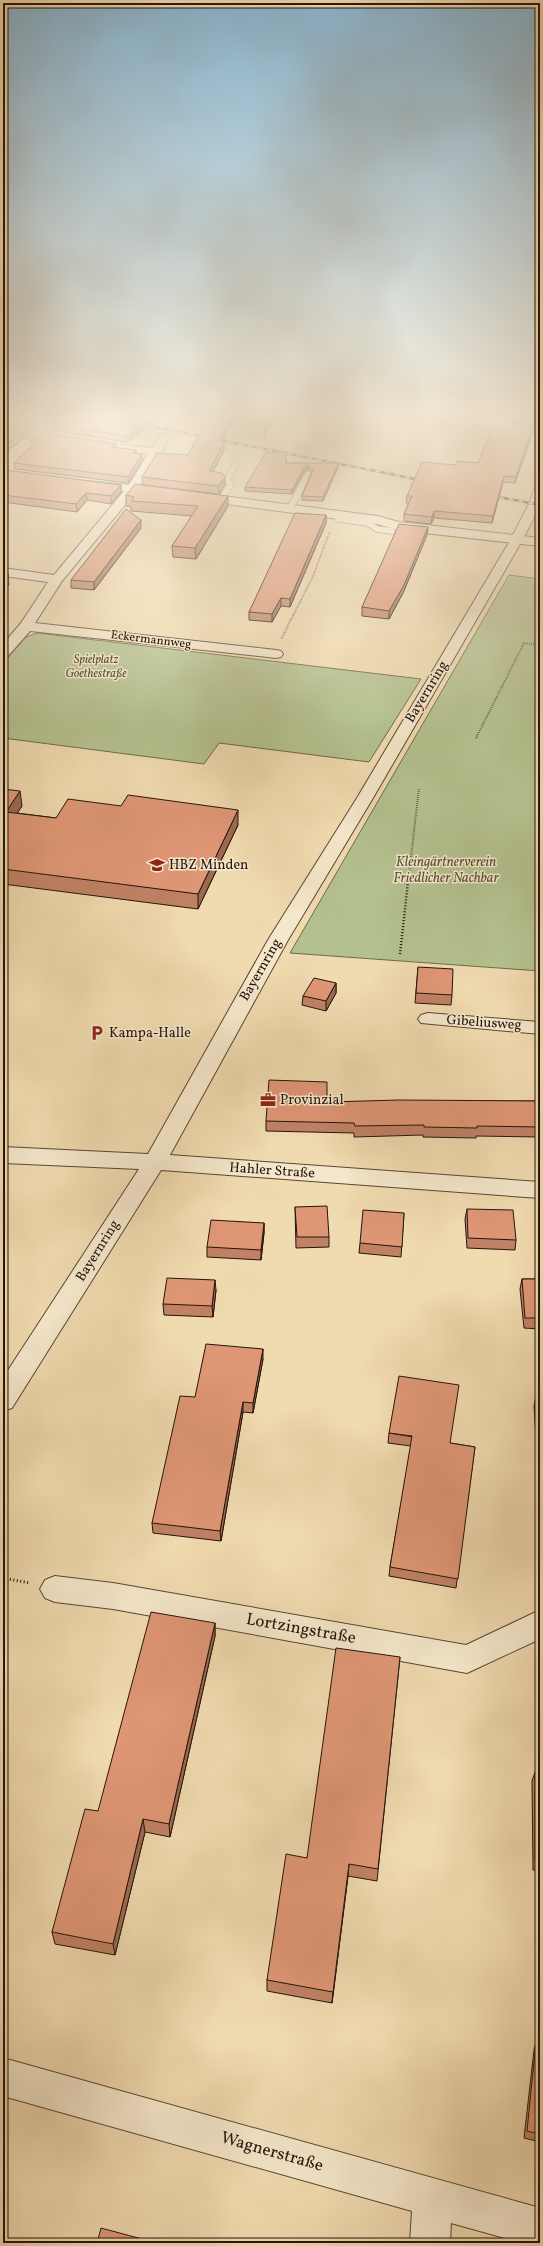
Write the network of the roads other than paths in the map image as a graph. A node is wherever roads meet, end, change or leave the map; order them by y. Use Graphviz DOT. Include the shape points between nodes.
graph roads {
  1 [pos="104,523"];
  2 [pos="367,523"];
  3 [pos="387,523"];
  4 [pos="525,523"];
  5 [pos="392,532"];
  6 [pos="517,539"];
  7 [pos="540,542"];
  8 [pos="3,572"];
  9 [pos="57,579"];
  10 [pos="26,626"];
  11 [pos="5,647"];
  12 [pos="276,654"];
  13 [pos="428,1020"];
  14 [pos="540,1028"];
  15 [pos="3,1155"];
  16 [pos="154,1162"];
  17 [pos="540,1190"];
  18 [pos="3,1400"];
  19 [pos="55,1588"];
  20 [pos="540,1624"];
  21 [pos="3,2077"];
  22 [pos="432,2197"];
  23 [pos="540,2228"];
  24 [pos="430,2243"];
  1 -- 9 [label="street"];
  2 -- 5 [label="lane" via="377,529"];
  3 -- 6 [label="street"];
  4 -- 6 [label="street, Bayernring"];
  6 -- 7 [label="street"];
  6 -- 16 [label="street, Bayernring" via="365,798 274,946"];
  8 -- 9 [label="street"];
  9 -- 10 [label="street"];
  10 -- 11 [label="street"];
  10 -- 12 [label="street, Eckermannweg"];
  13 -- 14 [label="street, Gibeliusweg"];
  15 -- 16 [label="street, Hahler Straße"];
  16 -- 17 [label="street, Hahler Straße"];
  16 -- 18 [label="street, Bayernring"];
  19 -- 20 [label="street, Lortzingstraße" via="467,1659"];
  21 -- 22 [label="street, Wagnerstraße"];
  22 -- 23 [label="street, Wagnerstraße"];
  22 -- 24 [label="street"];
}
